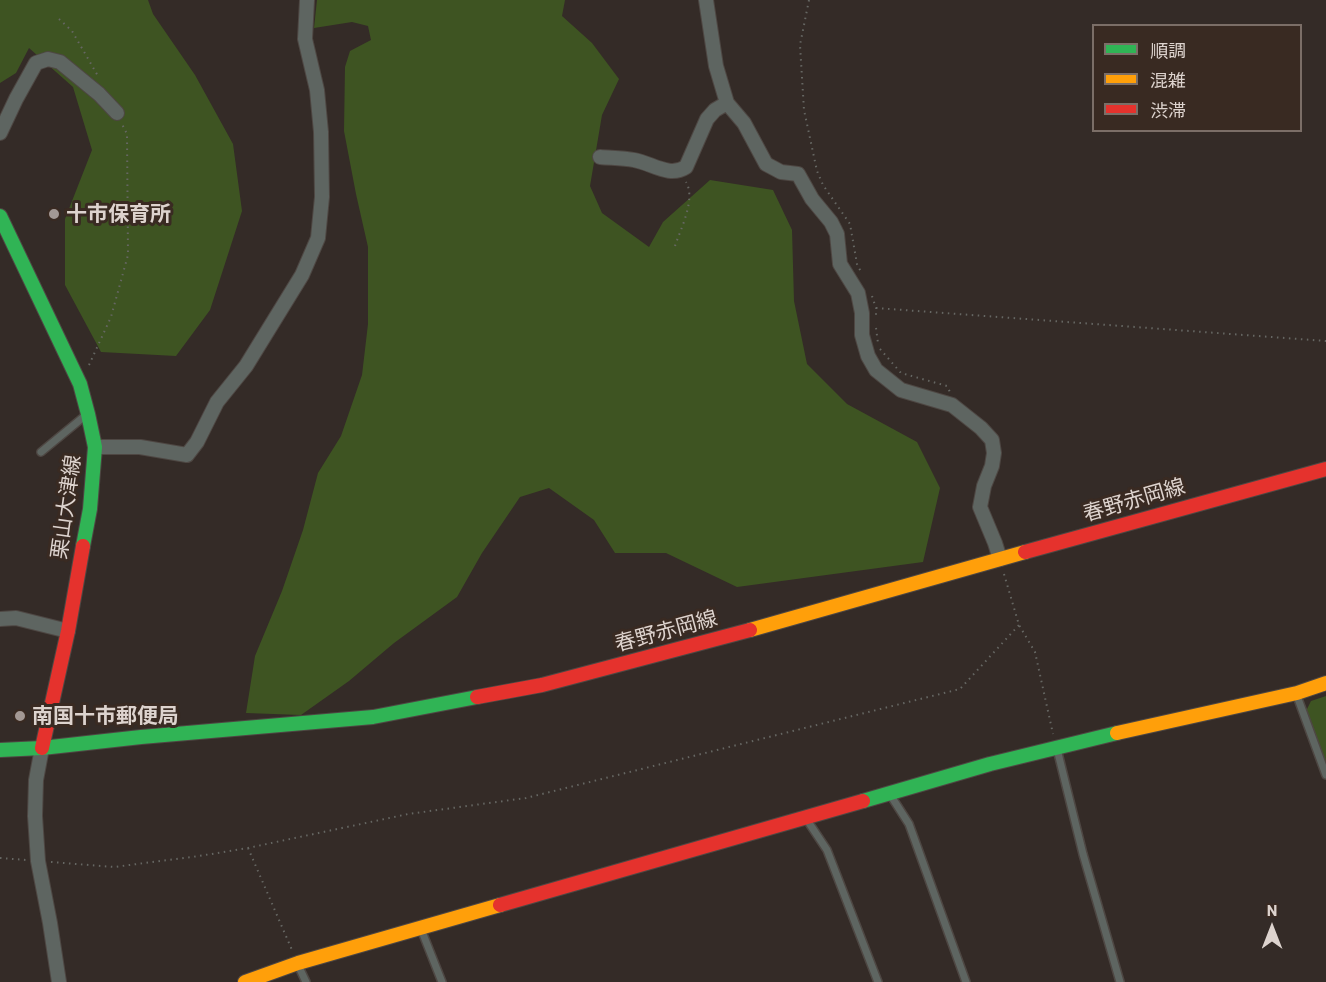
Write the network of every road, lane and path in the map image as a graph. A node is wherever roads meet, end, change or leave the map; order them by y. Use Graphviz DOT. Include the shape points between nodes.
graph roads {
  1 [pos="307,0"];
  2 [pos="706,0"];
  3 [pos="810,0"];
  4 [pos="727,103"];
  5 [pos="117,113"];
  6 [pos="0,133"];
  7 [pos="127,134"];
  8 [pos="600,157"];
  9 [pos="680,171"];
  10 [pos="0,216"];
  11 [pos="675,246"];
  12 [pos="866,282"];
  13 [pos="870,291"];
  14 [pos="876,308"];
  15 [pos="876,316"];
  16 [pos="875,325"];
  17 [pos="1326,341"];
  18 [pos="89,365"];
  19 [pos="952,405"];
  20 [pos="88,414"];
  21 [pos="95,447"];
  22 [pos="41,452"];
  23 [pos="1326,469"];
  24 [pos="1000,559"];
  25 [pos="0,619"];
  26 [pos="1019,625"];
  27 [pos="68,631"];
  28 [pos="1326,683"];
  29 [pos="1297,693"];
  30 [pos="1056,746"];
  31 [pos="42,748"];
  32 [pos="0,750"];
  33 [pos="1326,775"];
  34 [pos="889,793"];
  35 [pos="805,817"];
  36 [pos="248,848"];
  37 [pos="0,858"];
  38 [pos="38,861"];
  39 [pos="421,928"];
  40 [pos="298,963"];
  41 [pos="59,982"];
  42 [pos="245,982"];
  43 [pos="306,982"];
  44 [pos="442,982"];
  45 [pos="878,982"];
  46 [pos="966,982"];
  47 [pos="1120,982"];
  1 -- 21 [label="street" via="305,39 318,90 322,197 318,238 302,275 246,366 216,402 187,455 140,447"];
  2 -- 4 [label="street" via="716,66"];
  3 -- 12 [label="path" via="800,45 804,110 817,171 850,224 857,264"];
  4 -- 9 [label="street" via="707,119 686,167"];
  4 -- 19 [label="street" via="744,123 766,164 781,172 798,174 831,222 837,234 840,264 858,293 862,335 876,370 901,390"];
  5 -- 6 [label="street" via="60,62 41,60"];
  7 -- 18 [label="path" via="128,255 111,317"];
  8 -- 9 [label="street" via="637,160 661,170"];
  9 -- 11 [label="path" via="690,196"];
  10 -- 20 [label="main road, 栗山大津線" via="80,384"];
  13 -- 14 [label="path"];
  14 -- 15 [label="path"];
  14 -- 17 [label="path"];
  16 -- 19 [label="path" via="880,349 901,373 947,386 953,396"];
  19 -- 24 [label="street" via="992,440 992,466 980,507"];
  20 -- 21 [label="main road, 栗山大津線"];
  20 -- 22 [label="lane"];
  21 -- 27 [label="main road, 栗山大津線" via="90,509"];
  23 -- 24 [label="main road, 春野赤岡線"];
  24 -- 26 [label="path"];
  24 -- 31 [label="main road, 春野赤岡線" via="542,685 373,717"];
  25 -- 27 [label="street" via="16,618"];
  26 -- 30 [label="path" via="1035,652"];
  26 -- 36 [label="path" via="960,689 526,798 408,814"];
  27 -- 31 [label="main road, 栗山大津線"];
  28 -- 29 [label="main road"];
  29 -- 30 [label="main road"];
  29 -- 33 [label="lane"];
  30 -- 34 [label="main road"];
  30 -- 47 [label="lane"];
  31 -- 32 [label="main road, 春野赤岡線"];
  31 -- 38 [label="street" via="36,780"];
  34 -- 35 [label="main road"];
  34 -- 46 [label="lane" via="909,824"];
  35 -- 39 [label="main road"];
  35 -- 45 [label="lane" via="826,850"];
  36 -- 38 [label="path" via="114,867"];
  36 -- 40 [label="path"];
  37 -- 38 [label="path"];
  38 -- 41 [label="street"];
  39 -- 40 [label="main road"];
  39 -- 44 [label="lane"];
  40 -- 42 [label="main road"];
  40 -- 43 [label="lane"];
}
